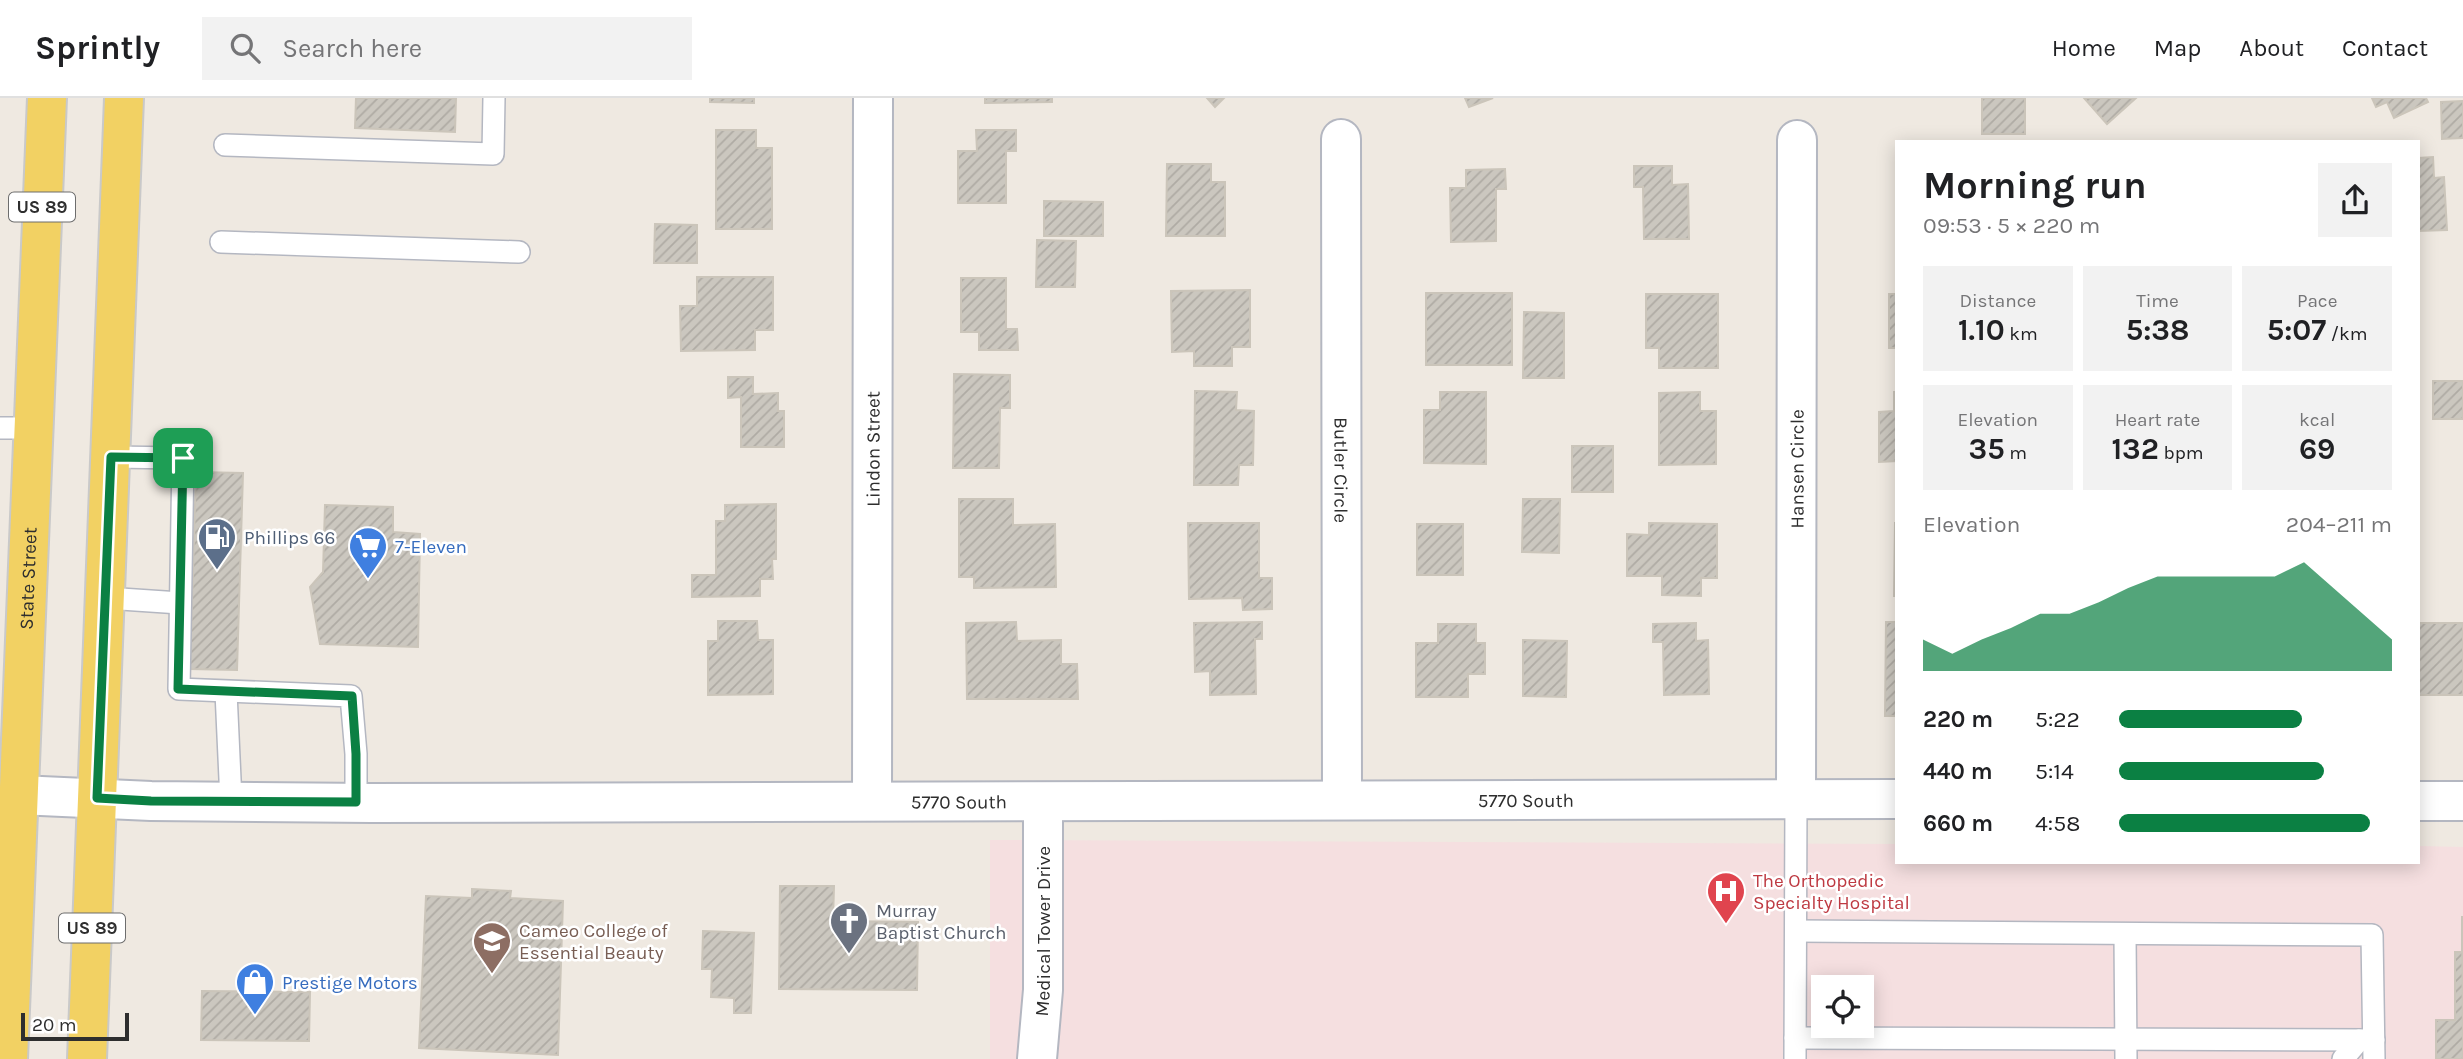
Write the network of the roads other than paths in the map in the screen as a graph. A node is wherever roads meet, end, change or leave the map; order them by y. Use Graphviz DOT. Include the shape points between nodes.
graph roads {
  1 [pos="47,98"];
  2 [pos="124,98"];
  3 [pos="494,98"];
  4 [pos="873,98"];
  5 [pos="1341,139"];
  6 [pos="1797,140"];
  7 [pos="225,145"];
  8 [pos="221,242"];
  9 [pos="519,253"];
  10 [pos="17,428"];
  11 [pos="111,457"];
  12 [pos="106,598"];
  13 [pos="180,603"];
  14 [pos="226,692"];
  15 [pos="9,792"];
  16 [pos="97,798"];
  17 [pos="1796,798"];
  18 [pos="1895,799"];
  19 [pos="1342,800"];
  20 [pos="230,801"];
  21 [pos="872,801"];
  22 [pos="2420,801"];
  23 [pos="2463,801"];
  24 [pos="356,802"];
  25 [pos="1043,802"];
  26 [pos="1796,931"];
  27 [pos="2125,934"];
  28 [pos="2369,1047"];
  29 [pos="1795,1048"];
  30 [pos="2126,1049"];
  31 [pos="8,1059"];
  32 [pos="86,1059"];
  33 [pos="1037,1059"];
  34 [pos="2343,1059"];
  1 -- 10 [label="main road, State Street / US 89"];
  2 -- 11 [label="main road, US 89"];
  3 -- 7 [label="lane" via="494,154"];
  4 -- 21 [label="street, Lindon Street"];
  5 -- 19 [label="street, Butler Circle"];
  6 -- 17 [label="street, Hansen Circle"];
  8 -- 9 [label="lane"];
  10 -- 15 [label="main road, State Street / US 89"];
  11 -- 12 [label="main road, US 89"];
  11 -- 13 [label="lane" via="183,458"];
  12 -- 13 [label="lane"];
  12 -- 16 [label="main road, US 89"];
  13 -- 14 [label="lane" via="178,689"];
  14 -- 20 [label="lane"];
  14 -- 24 [label="lane" via="352,696"];
  15 -- 16 [label="street, 5770 South"];
  15 -- 31 [label="main road, State Street / US 89"];
  16 -- 20 [label="street, 5770 South"];
  16 -- 32 [label="main road, US 89"];
  17 -- 18 [label="street, 5770 South"];
  17 -- 19 [label="street, 5770 South"];
  17 -- 26 [label="lane"];
  19 -- 25 [label="street, 5770 South"];
  20 -- 24 [label="street, 5770 South"];
  21 -- 24 [label="street, 5770 South"];
  21 -- 25 [label="street, 5770 South"];
  22 -- 23 [label="street"];
  25 -- 33 [label="street, Medical Tower Drive" via="1043,999"];
  26 -- 27 [label="lane"];
  26 -- 29 [label="lane"];
  27 -- 28 [label="lane" via="2372,935"];
  27 -- 30 [label="lane"];
  28 -- 30 [label="lane"];
  28 -- 34 [label="lane"];
  29 -- 30 [label="lane"];
}
